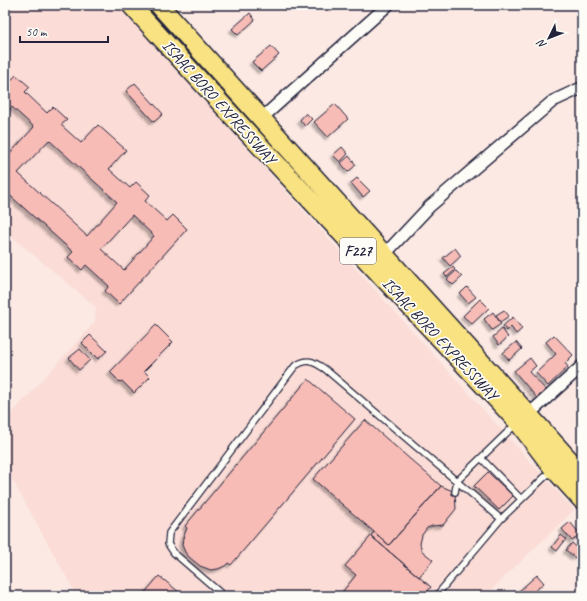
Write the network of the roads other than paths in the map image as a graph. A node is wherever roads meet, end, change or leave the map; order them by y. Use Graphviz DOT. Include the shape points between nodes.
graph roads {
  1 [pos="131,5"];
  2 [pos="159,5"];
  3 [pos="388,5"];
  4 [pos="582,90"];
  5 [pos="262,118"];
  6 [pos="384,255"];
  7 [pos="582,366"];
  8 [pos="523,418"];
  9 [pos="482,458"];
  10 [pos="553,468"];
  11 [pos="582,474"];
  12 [pos="457,481"];
  13 [pos="455,492"];
  14 [pos="521,499"];
  15 [pos="582,500"];
  16 [pos="501,519"];
  17 [pos="224,596"];
  18 [pos="436,596"];
  1 -- 8 [label="main road, ISAAC BORO EXPRESSWAY / F227" via="247,132"];
  2 -- 5 [label="main road, ISAAC BORO EXPRESSWAY / F227"];
  3 -- 5 [label="street"];
  4 -- 6 [label="street" via="553,101 430,206"];
  5 -- 6 [label="main road, ISAAC BORO EXPRESSWAY / F227"];
  6 -- 8 [label="main road, ISAAC BORO EXPRESSWAY / F227"];
  7 -- 8 [label="street"];
  8 -- 9 [label="lane"];
  8 -- 10 [label="main road, ISAAC BORO EXPRESSWAY / F227"];
  8 -- 11 [label="main road, ISAAC BORO EXPRESSWAY / F227"];
  9 -- 12 [label="lane"];
  9 -- 14 [label="lane"];
  10 -- 14 [label="lane"];
  10 -- 15 [label="main road, ISAAC BORO EXPRESSWAY / F227"];
  12 -- 13 [label="lane"];
  12 -- 16 [label="lane"];
  12 -- 17 [label="lane" via="325,369 313,361 302,362 295,366 169,533 168,544 174,554"];
  14 -- 16 [label="lane"];
  16 -- 18 [label="lane"];
}
